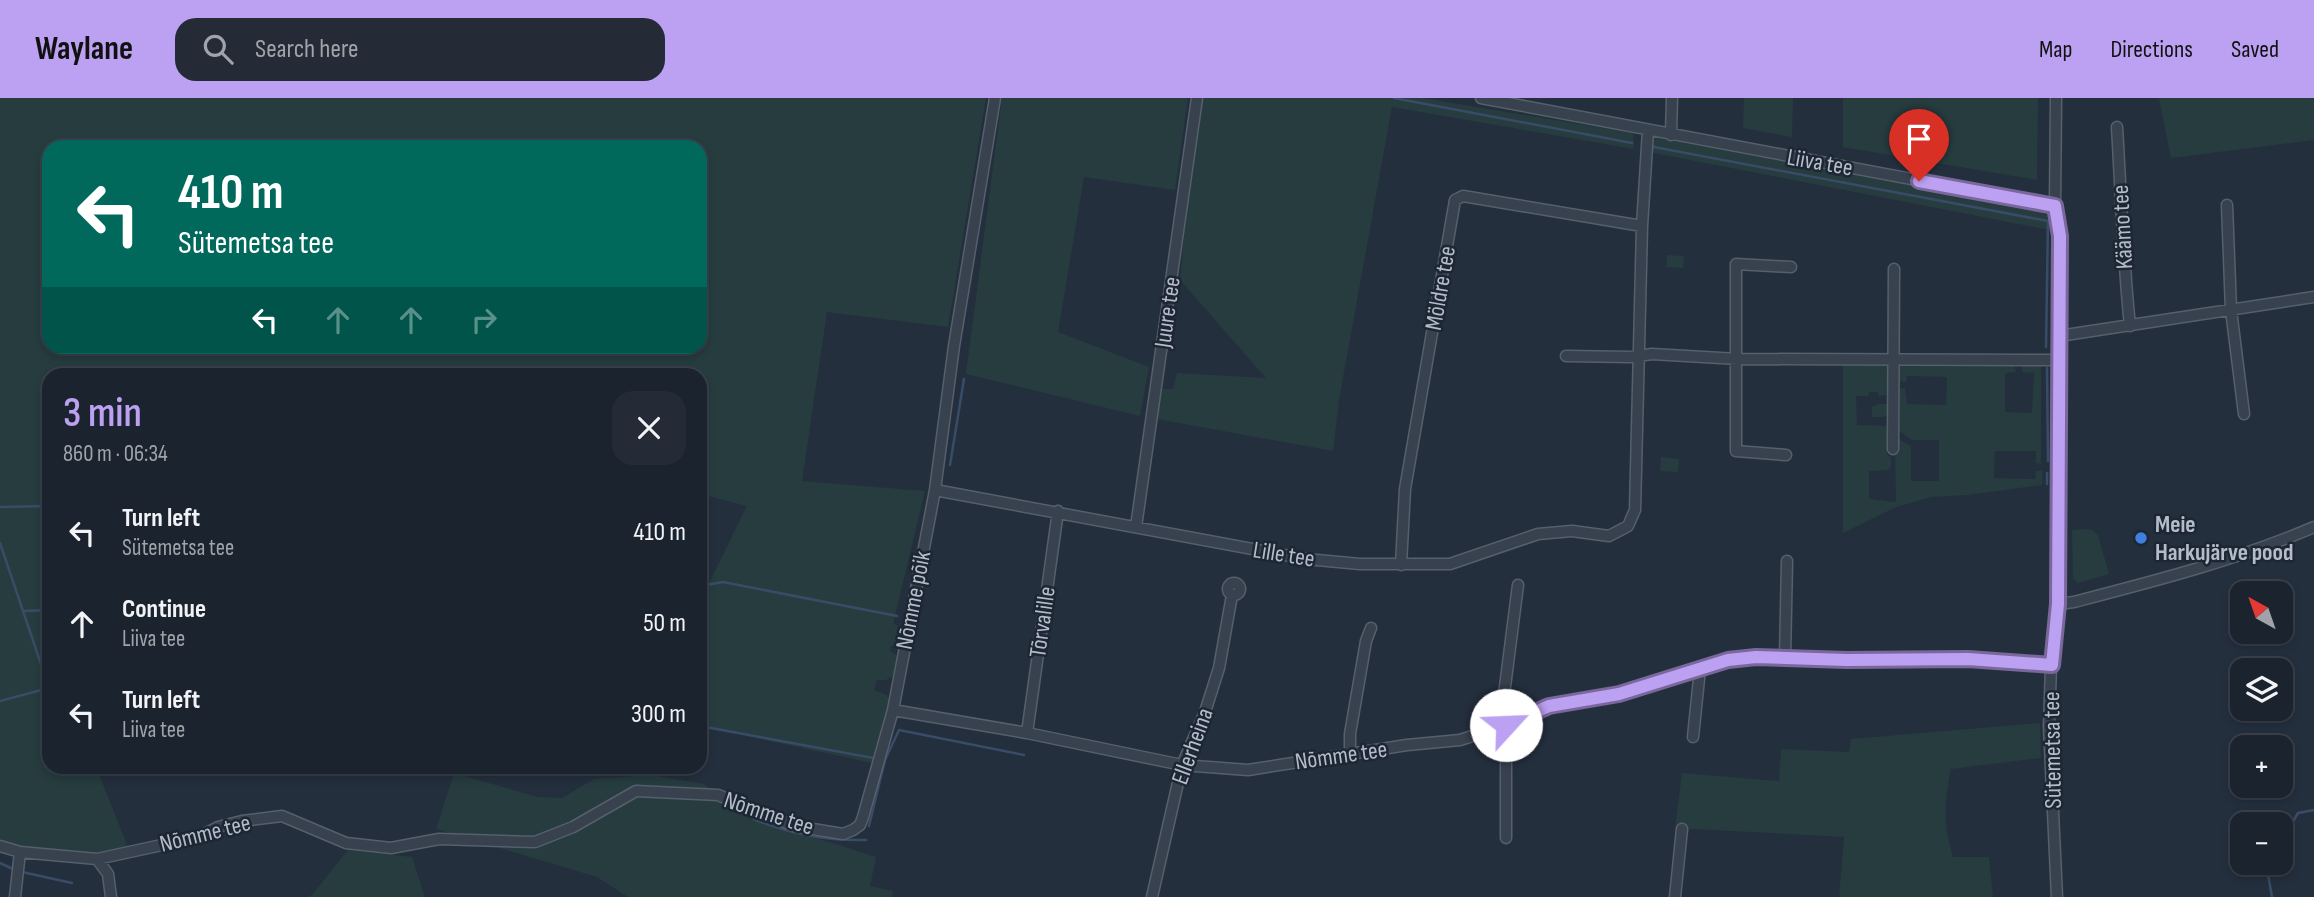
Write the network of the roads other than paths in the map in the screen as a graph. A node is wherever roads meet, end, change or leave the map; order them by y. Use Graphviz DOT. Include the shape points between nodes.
graph roads {
  1 [pos="995,98"];
  2 [pos="1197,98"];
  3 [pos="1481,98"];
  4 [pos="1672,98"];
  5 [pos="2056,98"];
  6 [pos="2117,127"];
  7 [pos="1648,130"];
  8 [pos="1671,135"];
  9 [pos="2227,205"];
  10 [pos="2055,206"];
  11 [pos="1642,226"];
  12 [pos="1791,267"];
  13 [pos="1894,269"];
  14 [pos="2314,297"];
  15 [pos="2231,310"];
  16 [pos="2130,326"];
  17 [pos="2059,336"];
  18 [pos="1566,356"];
  19 [pos="1640,356"];
  20 [pos="1738,359"];
  21 [pos="2060,360"];
  22 [pos="1894,361"];
  23 [pos="2244,414"];
  24 [pos="1892,449"];
  25 [pos="1786,455"];
  26 [pos="935,490"];
  27 [pos="1058,511"];
  28 [pos="1136,527"];
  29 [pos="2314,527"];
  30 [pos="1787,561"];
  31 [pos="1401,565"];
  32 [pos="1518,585"];
  33 [pos="1232,595"];
  34 [pos="2058,604"];
  35 [pos="1371,628"];
  36 [pos="1785,658"];
  37 [pos="2052,665"];
  38 [pos="1700,669"];
  39 [pos="893,710"];
  40 [pos="1505,726"];
  41 [pos="1027,733"];
  42 [pos="1693,737"];
  43 [pos="1350,755"];
  44 [pos="1182,765"];
  45 [pos="1682,829"];
  46 [pos="1506,838"];
  47 [pos="0,846"];
  48 [pos="20,852"];
  49 [pos="97,859"];
  50 [pos="15,897"];
  51 [pos="111,897"];
  52 [pos="1152,897"];
  53 [pos="1675,897"];
  54 [pos="2057,897"];
  1 -- 26 [label="street"];
  2 -- 28 [label="street, Juure tee"];
  3 -- 7 [label="street, Liiva tee"];
  4 -- 8 [label="street"];
  5 -- 10 [label="street"];
  6 -- 16 [label="street, Käämo tee"];
  7 -- 8 [label="street, Liiva tee"];
  7 -- 11 [label="street, Lille tee"];
  8 -- 10 [label="street, Liiva tee"];
  9 -- 15 [label="street"];
  10 -- 17 [label="street" via="2060,236"];
  11 -- 19 [label="street, Lille tee"];
  11 -- 31 [label="street, Möldre tee" via="1463,196 1455,200 1405,489"];
  12 -- 20 [label="street" via="1736,264"];
  13 -- 22 [label="street"];
  14 -- 15 [label="street"];
  15 -- 16 [label="street"];
  15 -- 23 [label="street"];
  16 -- 17 [label="street"];
  17 -- 21 [label="street"];
  18 -- 19 [label="street"];
  19 -- 20 [label="street"];
  19 -- 31 [label="street, Lille tee" via="1635,510 1628,527 1609,536 1572,531 1538,534 1450,564"];
  20 -- 22 [label="street"];
  20 -- 25 [label="street" via="1736,451"];
  21 -- 22 [label="street"];
  21 -- 34 [label="street"];
  22 -- 24 [label="street"];
  26 -- 27 [label="street, Lille tee"];
  26 -- 39 [label="street, Nõmme põik"];
  27 -- 28 [label="street, Lille tee"];
  27 -- 41 [label="street, Tõrvalille"];
  28 -- 31 [label="street, Lille tee" via="1306,559"];
  29 -- 34 [label="street" via="2183,573"];
  30 -- 36 [label="street"];
  32 -- 40 [label="street" via="1501,718"];
  33 -- 44 [label="street, Ellerheina" via="1219,668"];
  34 -- 37 [label="street, Sütemetsa tee"];
  35 -- 43 [label="street"];
  36 -- 37 [label="street, Nõmme tee" via="1968,659"];
  36 -- 38 [label="street, Nõmme tee" via="1728,660"];
  37 -- 54 [label="street, Sütemetsa tee" via="2049,727"];
  38 -- 40 [label="street, Nõmme tee" via="1619,694 1549,706"];
  38 -- 42 [label="street"];
  39 -- 41 [label="street, Nõmme tee"];
  39 -- 49 [label="street, Nõmme tee" via="860,825 843,834 794,826 718,795 636,791 573,827 535,842 439,839 391,848 346,843 282,816 242,821 199,837"];
  40 -- 43 [label="street, Nõmme tee" via="1460,740"];
  40 -- 46 [label="street"];
  41 -- 44 [label="street, Nõmme tee"];
  43 -- 44 [label="street, Nõmme tee" via="1248,770"];
  44 -- 52 [label="street, Ellerheina"];
  45 -- 53 [label="street"];
  47 -- 48 [label="street, Nõmme tee"];
  48 -- 49 [label="street, Nõmme tee"];
  48 -- 50 [label="street"];
  49 -- 51 [label="street" via="108,874"];
}
